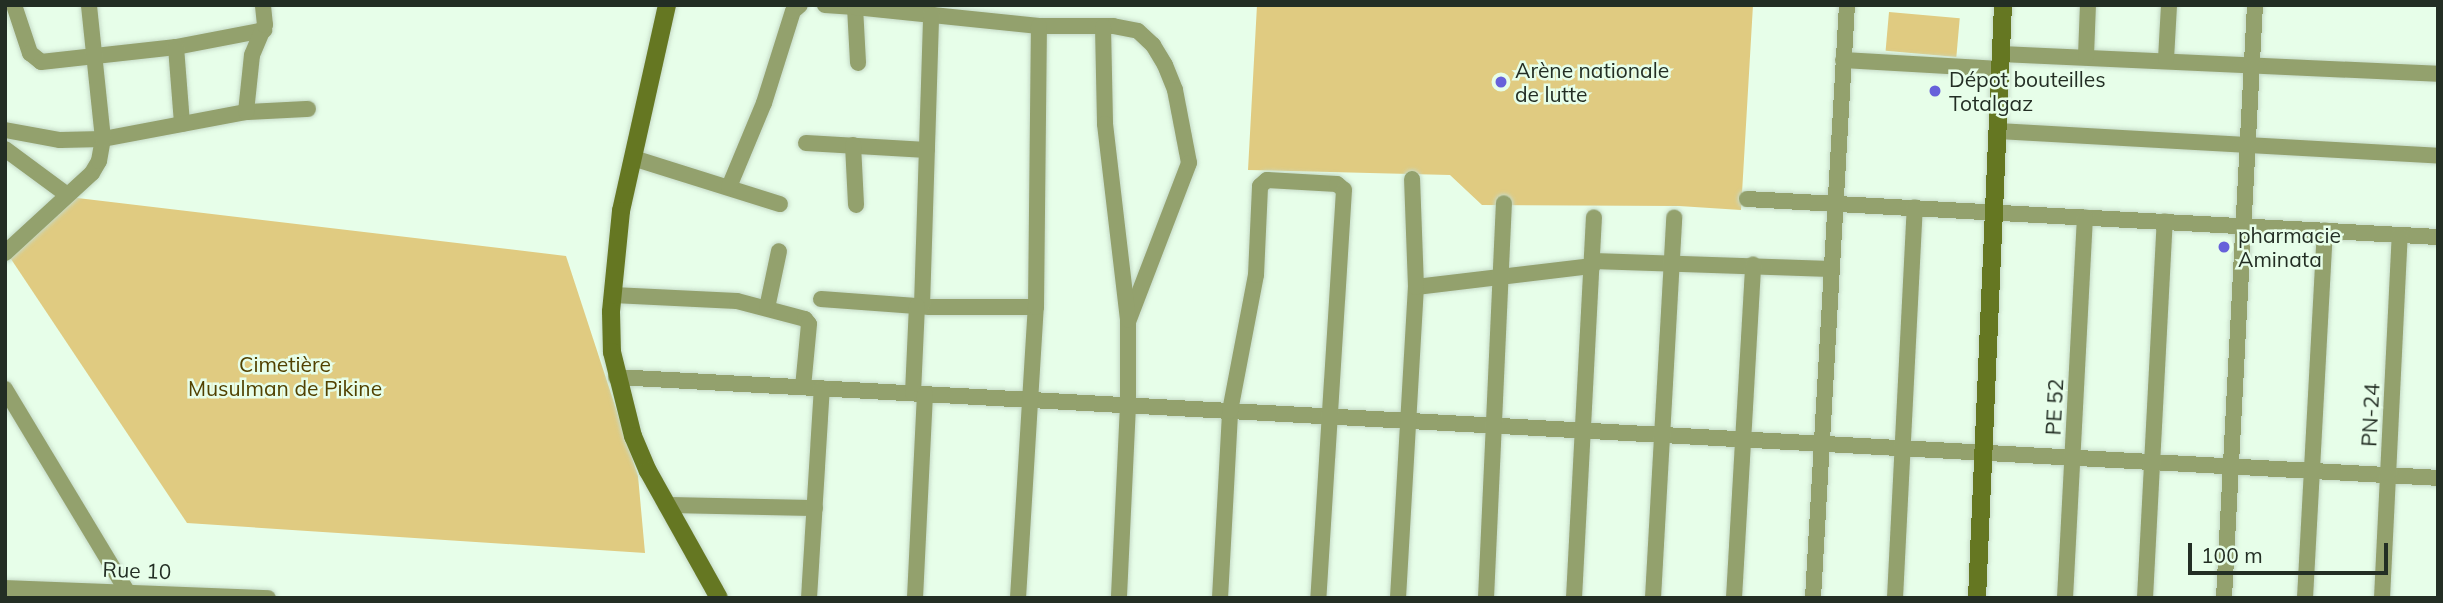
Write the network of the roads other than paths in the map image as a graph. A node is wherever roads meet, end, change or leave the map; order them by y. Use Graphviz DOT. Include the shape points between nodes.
graph roads {
  1 [pos="14,5"];
  2 [pos="89,5"];
  3 [pos="263,5"];
  4 [pos="667,5"];
  5 [pos="800,5"];
  6 [pos="825,5"];
  7 [pos="1847,5"];
  8 [pos="2003,5"];
  9 [pos="2088,5"];
  10 [pos="2169,5"];
  11 [pos="2255,5"];
  12 [pos="855,8"];
  13 [pos="931,14"];
  14 [pos="1039,26"];
  15 [pos="1103,27"];
  16 [pos="264,30"];
  17 [pos="176,47"];
  18 [pos="2086,56"];
  19 [pos="96,57"];
  20 [pos="2166,59"];
  21 [pos="1843,60"];
  22 [pos="2000,62"];
  23 [pos="858,63"];
  24 [pos="2252,64"];
  25 [pos="2438,74"];
  26 [pos="308,109"];
  27 [pos="246,112"];
  28 [pos="182,124"];
  29 [pos="5,130"];
  30 [pos="1997,131"];
  31 [pos="103,139"];
  32 [pos="807,143"];
  33 [pos="853,145"];
  34 [pos="2248,146"];
  35 [pos="5,149"];
  36 [pos="927,150"];
  37 [pos="2438,156"];
  38 [pos="633,158"];
  39 [pos="1412,179"];
  40 [pos="729,187"];
  41 [pos="66,194"];
  42 [pos="1747,199"];
  43 [pos="1504,203"];
  44 [pos="780,204"];
  45 [pos="1835,204"];
  46 [pos="856,205"];
  47 [pos="1915,208"];
  48 [pos="1994,213"];
  49 [pos="1594,218"];
  50 [pos="1674,218"];
  51 [pos="2085,218"];
  52 [pos="2165,222"];
  53 [pos="2243,227"];
  54 [pos="2325,231"];
  55 [pos="2400,235"];
  56 [pos="2438,237"];
  57 [pos="779,251"];
  58 [pos="5,253"];
  59 [pos="1672,262"];
  60 [pos="1593,264"];
  61 [pos="1753,265"];
  62 [pos="1831,269"];
  63 [pos="1502,275"];
  64 [pos="1416,287"];
  65 [pos="613,295"];
  66 [pos="821,299"];
  67 [pos="920,306"];
  68 [pos="1036,307"];
  69 [pos="767,309"];
  70 [pos="1128,322"];
  71 [pos="616,377"];
  72 [pos="803,387"];
  73 [pos="5,388"];
  74 [pos="822,388"];
  75 [pos="919,394"];
  76 [pos="1028,400"];
  77 [pos="1128,405"];
  78 [pos="1230,411"];
  79 [pos="1328,416"];
  80 [pos="1408,421"];
  81 [pos="1494,426"];
  82 [pos="1584,431"];
  83 [pos="1662,435"];
  84 [pos="1743,440"];
  85 [pos="1822,444"];
  86 [pos="1903,448"];
  87 [pos="1983,453"];
  88 [pos="2072,458"];
  89 [pos="2152,462"];
  90 [pos="2231,467"];
  91 [pos="2312,471"];
  92 [pos="2388,475"];
  93 [pos="2438,478"];
  94 [pos="666,505"];
  95 [pos="815,508"];
  96 [pos="8,589"];
  97 [pos="129,594"];
  98 [pos="252,597"];
  99 [pos="268,598"];
  100 [pos="719,598"];
  101 [pos="809,598"];
  102 [pos="915,598"];
  103 [pos="1018,598"];
  104 [pos="1119,598"];
  105 [pos="1220,598"];
  106 [pos="1318,598"];
  107 [pos="1398,598"];
  108 [pos="1486,598"];
  109 [pos="1574,598"];
  110 [pos="1653,598"];
  111 [pos="1734,598"];
  112 [pos="1813,598"];
  113 [pos="1895,598"];
  114 [pos="1977,598"];
  115 [pos="2065,598"];
  116 [pos="2145,598"];
  117 [pos="2224,598"];
  118 [pos="2305,598"];
  119 [pos="2382,598"];
  1 -- 19 [label="street" via="36,60"];
  2 -- 19 [label="street"];
  3 -- 16 [label="street"];
  4 -- 38 [label="street"];
  5 -- 40 [label="street" via="793,11 764,103"];
  6 -- 12 [label="street"];
  7 -- 21 [label="street"];
  8 -- 22 [label="street"];
  9 -- 18 [label="street"];
  10 -- 20 [label="street"];
  11 -- 24 [label="street"];
  12 -- 13 [label="street"];
  12 -- 23 [label="street"];
  13 -- 14 [label="street"];
  13 -- 36 [label="street"];
  14 -- 15 [label="street"];
  14 -- 68 [label="street"];
  15 -- 70 [label="street" via="1105,124"];
  15 -- 70 [label="street" via="1138,31 1153,45 1175,90 1189,163"];
  16 -- 17 [label="street"];
  16 -- 27 [label="street" via="251,55"];
  17 -- 19 [label="street"];
  17 -- 28 [label="street"];
  18 -- 20 [label="street"];
  18 -- 22 [label="street"];
  19 -- 31 [label="street"];
  20 -- 24 [label="street"];
  21 -- 22 [label="street"];
  21 -- 45 [label="street"];
  22 -- 30 [label="street"];
  24 -- 25 [label="street"];
  24 -- 34 [label="street"];
  26 -- 27 [label="street"];
  27 -- 28 [label="street"];
  28 -- 31 [label="street"];
  29 -- 31 [label="street" via="60,140"];
  30 -- 34 [label="street"];
  30 -- 48 [label="street"];
  31 -- 41 [label="street" via="92,173"];
  32 -- 33 [label="street"];
  33 -- 36 [label="street"];
  33 -- 46 [label="street"];
  34 -- 37 [label="street"];
  34 -- 53 [label="street"];
  35 -- 41 [label="street"];
  36 -- 67 [label="street"];
  38 -- 40 [label="street"];
  38 -- 65 [label="street" via="621,211"];
  39 -- 64 [label="street"];
  40 -- 44 [label="street"];
  41 -- 58 [label="street"];
  42 -- 45 [label="street"];
  43 -- 63 [label="street"];
  45 -- 47 [label="street"];
  45 -- 62 [label="street"];
  47 -- 48 [label="street"];
  47 -- 86 [label="street"];
  48 -- 51 [label="street"];
  48 -- 87 [label="street"];
  49 -- 60 [label="street"];
  50 -- 59 [label="street"];
  51 -- 52 [label="street"];
  51 -- 88 [label="street, PE 52"];
  52 -- 53 [label="street"];
  52 -- 89 [label="street"];
  53 -- 54 [label="street"];
  53 -- 90 [label="street"];
  54 -- 55 [label="street"];
  54 -- 91 [label="street"];
  55 -- 56 [label="street"];
  55 -- 92 [label="street, PN-24"];
  57 -- 69 [label="street"];
  59 -- 60 [label="street"];
  59 -- 61 [label="street"];
  59 -- 83 [label="street"];
  60 -- 63 [label="street"];
  60 -- 82 [label="street"];
  61 -- 62 [label="street"];
  61 -- 84 [label="street"];
  62 -- 85 [label="street"];
  63 -- 64 [label="street"];
  63 -- 81 [label="street"];
  64 -- 80 [label="street"];
  65 -- 69 [label="street" via="737,301"];
  65 -- 71 [label="street"];
  66 -- 67 [label="street"];
  67 -- 68 [label="street"];
  67 -- 75 [label="street"];
  68 -- 76 [label="street"];
  69 -- 72 [label="street" via="808,321"];
  70 -- 77 [label="street"];
  71 -- 72 [label="street"];
  71 -- 94 [label="street" via="633,436"];
  72 -- 74 [label="street"];
  73 -- 97 [label="street"];
  74 -- 75 [label="street"];
  74 -- 95 [label="street"];
  75 -- 76 [label="street"];
  75 -- 102 [label="street"];
  76 -- 77 [label="street"];
  76 -- 103 [label="street"];
  77 -- 78 [label="street"];
  77 -- 104 [label="street"];
  78 -- 79 [label="street"];
  78 -- 79 [label="street" via="1256,275 1260,187 1267,180 1338,184 1344,190"];
  78 -- 105 [label="street"];
  79 -- 80 [label="street"];
  79 -- 106 [label="street"];
  80 -- 81 [label="street"];
  80 -- 107 [label="street"];
  81 -- 82 [label="street"];
  81 -- 108 [label="street"];
  82 -- 83 [label="street"];
  82 -- 109 [label="street"];
  83 -- 84 [label="street"];
  83 -- 110 [label="street"];
  84 -- 85 [label="street"];
  84 -- 111 [label="street"];
  85 -- 86 [label="street"];
  85 -- 112 [label="street"];
  86 -- 87 [label="street"];
  86 -- 113 [label="street"];
  87 -- 88 [label="street"];
  87 -- 114 [label="street"];
  88 -- 89 [label="street"];
  88 -- 115 [label="street, PE 52"];
  89 -- 90 [label="street"];
  89 -- 116 [label="street"];
  90 -- 91 [label="street"];
  90 -- 117 [label="street"];
  91 -- 92 [label="street"];
  91 -- 118 [label="street"];
  92 -- 93 [label="street"];
  92 -- 119 [label="street, PN-24"];
  94 -- 95 [label="street"];
  94 -- 100 [label="street"];
  95 -- 101 [label="street"];
  96 -- 97 [label="street, Rue 10"];
  97 -- 98 [label="street, Rue 10"];
  98 -- 99 [label="street, Rue 10"];
}
